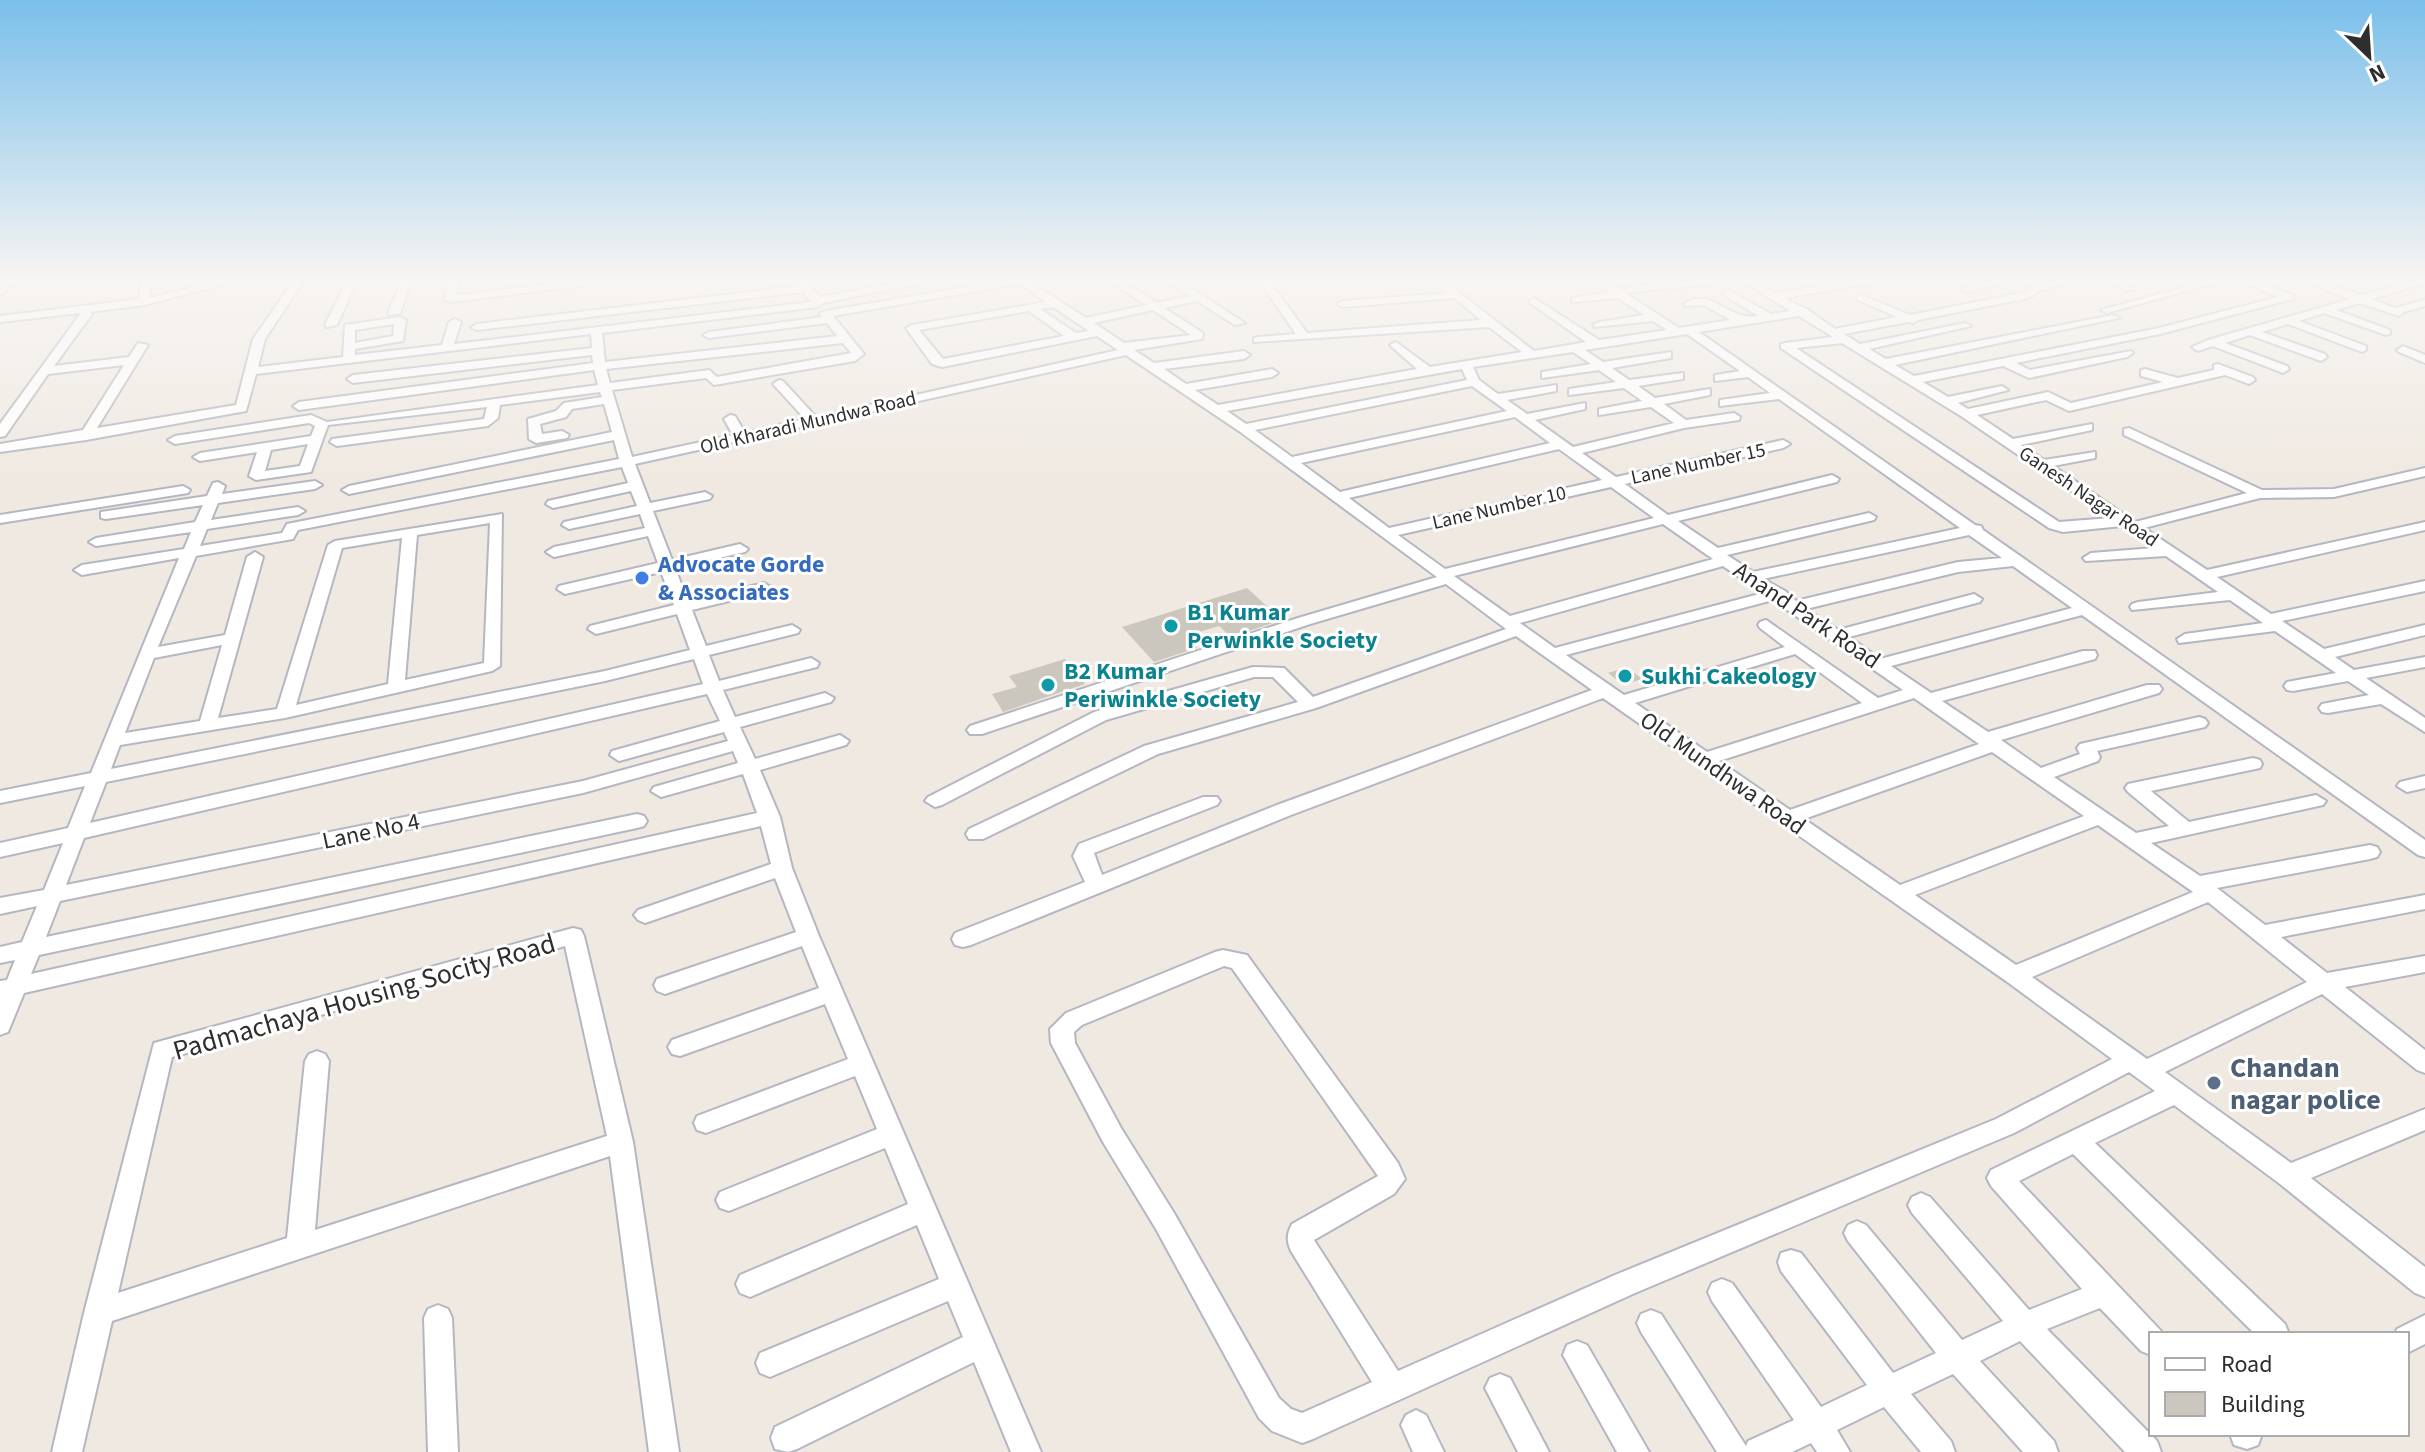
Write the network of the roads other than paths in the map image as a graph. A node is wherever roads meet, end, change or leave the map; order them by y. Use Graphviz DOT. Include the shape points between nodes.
graph roads {
  1 [pos="64,347"];
  2 [pos="141,347"];
  3 [pos="258,347"];
  4 [pos="466,347"];
  5 [pos="597,347"];
  6 [pos="774,347"];
  7 [pos="850,347"];
  8 [pos="926,347"];
  9 [pos="1013,347"];
  10 [pos="1121,347"];
  11 [pos="1139,347"];
  12 [pos="1398,347"];
  13 [pos="1522,347"];
  14 [pos="1574,347"];
  15 [pos="1709,347"];
  16 [pos="1786,347"];
  17 [pos="1861,347"];
  18 [pos="1960,347"];
  19 [pos="2081,347"];
  20 [pos="2225,347"];
  21 [pos="2293,347"];
  22 [pos="2359,347"];
  23 [pos="2413,347"];
  24 [pos="2362,348"];
  25 [pos="447,349"];
  26 [pos="1126,349"];
  27 [pos="597,351"];
  28 [pos="2127,353"];
  29 [pos="1531,354"];
  30 [pos="1244,355"];
  31 [pos="1667,355"];
  32 [pos="2321,357"];
  33 [pos="2425,359"];
  34 [pos="133,360"];
  35 [pos="2004,362"];
  36 [pos="1886,363"];
  37 [pos="2208,364"];
  38 [pos="1600,365"];
  39 [pos="599,366"];
  40 [pos="1154,367"];
  41 [pos="2283,369"];
  42 [pos="1363,370"];
  43 [pos="47,371"];
  44 [pos="254,371"];
  45 [pos="2226,371"];
  46 [pos="1429,372"];
  47 [pos="1272,373"];
  48 [pos="1752,373"];
  49 [pos="2145,373"];
  50 [pos="1471,375"];
  51 [pos="1615,376"];
  52 [pos="1679,376"];
  53 [pos="1719,378"];
  54 [pos="353,379"];
  55 [pos="1374,379"];
  56 [pos="1914,380"];
  57 [pos="2249,380"];
  58 [pos="2181,383"];
  59 [pos="779,384"];
  60 [pos="1628,385"];
  61 [pos="1185,388"];
  62 [pos="2002,390"];
  63 [pos="1706,392"];
  64 [pos="607,394"];
  65 [pos="1783,395"];
  66 [pos="1495,398"];
  67 [pos="1947,401"];
  68 [pos="494,402"];
  69 [pos="1654,403"];
  70 [pos="1724,403"];
  71 [pos="299,406"];
  72 [pos="1581,406"];
  73 [pos="1216,409"];
  74 [pos="1604,412"];
  75 [pos="1966,413"];
  76 [pos="1521,415"];
  77 [pos="1734,417"];
  78 [pos="730,419"];
  79 [pos="813,421"];
  80 [pos="333,423"];
  81 [pos="1684,424"];
  82 [pos="2087,427"];
  83 [pos="1244,428"];
  84 [pos="617,429"];
  85 [pos="2129,432"];
  86 [pos="0,433"];
  87 [pos="86,436"];
  88 [pos="741,437"];
  89 [pos="317,439"];
  90 [pos="175,440"];
  91 [pos="337,442"];
  92 [pos="2011,443"];
  93 [pos="1783,444"];
  94 [pos="265,447"];
  95 [pos="0,448"];
  96 [pos="1568,448"];
  97 [pos="2090,455"];
  98 [pos="200,457"];
  99 [pos="627,462"];
  100 [pos="1288,462"];
  101 [pos="2044,464"];
  102 [pos="2425,472"];
  103 [pos="1832,479"];
  104 [pos="1613,481"];
  105 [pos="315,485"];
  106 [pos="636,486"];
  107 [pos="183,490"];
  108 [pos="349,490"];
  109 [pos="213,494"];
  110 [pos="2260,494"];
  111 [pos="705,496"];
  112 [pos="1336,497"];
  113 [pos="553,504"];
  114 [pos="644,509"];
  115 [pos="298,511"];
  116 [pos="106,515"];
  117 [pos="1869,517"];
  118 [pos="0,519"];
  119 [pos="1665,519"];
  120 [pos="2131,523"];
  121 [pos="201,525"];
  122 [pos="569,525"];
  123 [pos="2425,526"];
  124 [pos="1976,529"];
  125 [pos="652,531"];
  126 [pos="410,533"];
  127 [pos="1386,533"];
  128 [pos="96,542"];
  129 [pos="740,549"];
  130 [pos="2172,551"];
  131 [pos="554,552"];
  132 [pos="189,553"];
  133 [pos="255,557"];
  134 [pos="1721,557"];
  135 [pos="2091,558"];
  136 [pos="2017,561"];
  137 [pos="666,565"];
  138 [pos="82,570"];
  139 [pos="2206,575"];
  140 [pos="1445,577"];
  141 [pos="1752,577"];
  142 [pos="2425,586"];
  143 [pos="764,588"];
  144 [pos="565,589"];
  145 [pos="1779,594"];
  146 [pos="2234,595"];
  147 [pos="1974,599"];
  148 [pos="1797,606"];
  149 [pos="2138,607"];
  150 [pos="683,608"];
  151 [pos="2088,609"];
  152 [pos="2274,622"];
  153 [pos="1766,625"];
  154 [pos="1512,626"];
  155 [pos="596,629"];
  156 [pos="792,630"];
  157 [pos="2425,630"];
  158 [pos="1838,635"];
  159 [pos="230,639"];
  160 [pos="2185,639"];
  161 [pos="1798,648"];
  162 [pos="700,652"];
  163 [pos="147,654"];
  164 [pos="1552,654"];
  165 [pos="2089,655"];
  166 [pos="2322,655"];
  167 [pos="2425,662"];
  168 [pos="811,663"];
  169 [pos="1880,664"];
  170 [pos="2354,678"];
  171 [pos="2293,686"];
  172 [pos="713,687"];
  173 [pos="396,688"];
  174 [pos="2153,689"];
  175 [pos="1924,695"];
  176 [pos="1613,696"];
  177 [pos="825,698"];
  178 [pos="2384,698"];
  179 [pos="1310,704"];
  180 [pos="1875,704"];
  181 [pos="2328,708"];
  182 [pos="285,713"];
  183 [pos="208,723"];
  184 [pos="2199,723"];
  185 [pos="729,724"];
  186 [pos="2425,726"];
  187 [pos="976,730"];
  188 [pos="114,740"];
  189 [pos="840,741"];
  190 [pos="1991,741"];
  191 [pos="738,744"];
  192 [pos="619,755"];
  193 [pos="1702,760"];
  194 [pos="2253,764"];
  195 [pos="749,766"];
  196 [pos="2041,775"];
  197 [pos="99,779"];
  198 [pos="661,791"];
  199 [pos="0,797"];
  200 [pos="935,801"];
  201 [pos="1210,801"];
  202 [pos="2316,801"];
  203 [pos="770,817"];
  204 [pos="2101,817"];
  205 [pos="1787,818"];
  206 [pos="637,821"];
  207 [pos="2187,830"];
  208 [pos="79,832"];
  209 [pos="976,834"];
  210 [pos="2134,840"];
  211 [pos="0,850"];
  212 [pos="2425,850"];
  213 [pos="2370,852"];
  214 [pos="782,868"];
  215 [pos="1097,885"];
  216 [pos="2204,889"];
  217 [pos="54,894"];
  218 [pos="1897,894"];
  219 [pos="2425,902"];
  220 [pos="0,906"];
  221 [pos="645,915"];
  222 [pos="2262,933"];
  223 [pos="808,936"];
  224 [pos="963,939"];
  225 [pos="31,948"];
  226 [pos="0,955"];
  227 [pos="2425,964"];
  228 [pos="2014,975"];
  229 [pos="2326,982"];
  230 [pos="665,985"];
  231 [pos="8,988"];
  232 [pos="833,992"];
  233 [pos="0,1026"];
  234 [pos="2415,1045"];
  235 [pos="680,1047"];
  236 [pos="317,1061"];
  237 [pos="2425,1063"];
  238 [pos="862,1064"];
  239 [pos="2138,1066"];
  240 [pos="2175,1093"];
  241 [pos="2425,1119"];
  242 [pos="706,1123"];
  243 [pos="891,1134"];
  244 [pos="2076,1141"];
  245 [pos="621,1142"];
  246 [pos="2289,1176"];
  247 [pos="729,1200"];
  248 [pos="1921,1205"];
  249 [pos="924,1210"];
  250 [pos="1857,1233"];
  251 [pos="300,1244"];
  252 [pos="1791,1262"];
  253 [pos="2423,1279"];
  254 [pos="750,1284"];
  255 [pos="955,1285"];
  256 [pos="1722,1292"];
  257 [pos="2104,1293"];
  258 [pos="98,1313"];
  259 [pos="438,1318"];
  260 [pos="1651,1323"];
  261 [pos="2024,1325"];
  262 [pos="2273,1332"];
  263 [pos="2149,1339"];
  264 [pos="980,1344"];
  265 [pos="1577,1355"];
  266 [pos="1957,1357"];
  267 [pos="770,1363"];
  268 [pos="1391,1386"];
  269 [pos="1500,1388"];
  270 [pos="1888,1390"];
  271 [pos="1416,1425"];
  272 [pos="1815,1425"];
  273 [pos="786,1438"];
  274 [pos="67,1452"];
  275 [pos="443,1452"];
  276 [pos="664,1452"];
  277 [pos="1026,1452"];
  278 [pos="1429,1452"];
  279 [pos="1534,1452"];
  280 [pos="1634,1452"];
  281 [pos="1734,1452"];
  282 [pos="1759,1452"];
  283 [pos="1835,1452"];
  284 [pos="1940,1452"];
  285 [pos="2043,1452"];
  286 [pos="2146,1452"];
  1 -- 43 [label="street"];
  2 -- 34 [label="street"];
  3 -- 44 [label="street"];
  4 -- 25 [label="street"];
  5 -- 27 [label="street"];
  6 -- 39 [label="street"];
  7 -- 64 [label="street" via="857,356 714,381 709,374"];
  8 -- 9 [label="street" via="942,363"];
  10 -- 26 [label="street, Old Mundhwa Road"];
  11 -- 26 [label="street, Old Kharadi Mundwa Road"];
  12 -- 46 [label="street"];
  13 -- 29 [label="street"];
  14 -- 29 [label="street"];
  14 -- 38 [label="street"];
  15 -- 48 [label="street"];
  16 -- 120 [label="street" via="2054,525"];
  17 -- 36 [label="street, Ganesh Nagar Road"];
  18 -- 36 [label="street"];
  19 -- 35 [label="street"];
  20 -- 41 [label="street"];
  21 -- 32 [label="street"];
  22 -- 24 [label="street"];
  23 -- 33 [label="street" via="2403,350"];
  25 -- 44 [label="street" via="350,352"];
  26 -- 40 [label="street, Old Mundhwa Road"];
  26 -- 79 [label="street, Old Kharadi Mundwa Road"];
  27 -- 39 [label="street"];
  27 -- 54 [label="street"];
  28 -- 35 [label="street" via="2029,374"];
  29 -- 50 [label="street"];
  30 -- 40 [label="street"];
  31 -- 38 [label="street"];
  34 -- 43 [label="street"];
  34 -- 87 [label="street"];
  35 -- 56 [label="street"];
  36 -- 56 [label="street, Ganesh Nagar Road"];
  37 -- 45 [label="street"];
  38 -- 51 [label="street"];
  38 -- 66 [label="street"];
  39 -- 64 [label="street"];
  39 -- 71 [label="street"];
  40 -- 61 [label="street, Old Mundhwa Road"];
  42 -- 55 [label="street"];
  43 -- 86 [label="street"];
  44 -- 87 [label="street" via="242,408"];
  45 -- 57 [label="street"];
  45 -- 58 [label="street"];
  46 -- 50 [label="street"];
  46 -- 55 [label="street"];
  47 -- 61 [label="street"];
  48 -- 53 [label="street"];
  48 -- 65 [label="street"];
  49 -- 58 [label="street"];
  50 -- 66 [label="street, Anand Park Road"];
  50 -- 83 [label="street"];
  51 -- 60 [label="street"];
  51 -- 60 [label="street" via="1573,388"];
  52 -- 60 [label="street"];
  55 -- 73 [label="street"];
  56 -- 67 [label="street, Ganesh Nagar Road"];
  58 -- 75 [label="street" via="2069,407 2048,396"];
  59 -- 79 [label="street"];
  60 -- 69 [label="street"];
  61 -- 73 [label="street, Old Mundhwa Road"];
  62 -- 67 [label="street"];
  63 -- 69 [label="street"];
  64 -- 68 [label="street"];
  64 -- 84 [label="street"];
  64 -- 84 [label="street" via="535,419 534,437"];
  65 -- 70 [label="street"];
  65 -- 124 [label="street"];
  66 -- 76 [label="street, Anand Park Road"];
  67 -- 75 [label="street, Ganesh Nagar Road"];
  68 -- 80 [label="street"];
  68 -- 91 [label="street" via="488,422"];
  69 -- 74 [label="street"];
  69 -- 81 [label="street"];
  72 -- 76 [label="street"];
  73 -- 83 [label="street, Old Mundhwa Road"];
  75 -- 92 [label="street, Ganesh Nagar Road"];
  76 -- 96 [label="street, Anand Park Road"];
  76 -- 100 [label="street"];
  77 -- 81 [label="street"];
  78 -- 88 [label="street"];
  79 -- 88 [label="street, Old Kharadi Mundwa Road"];
  81 -- 96 [label="street"];
  82 -- 92 [label="street"];
  83 -- 100 [label="street, Old Mundhwa Road"];
  84 -- 99 [label="street"];
  84 -- 108 [label="street"];
  85 -- 110 [label="street"];
  87 -- 95 [label="street"];
  88 -- 99 [label="street, Old Kharadi Mundwa Road"];
  89 -- 90 [label="street" via="322,424 311,419"];
  89 -- 94 [label="street"];
  89 -- 94 [label="street" via="306,469 256,476"];
  92 -- 101 [label="street, Ganesh Nagar Road"];
  93 -- 104 [label="street, Lane Number 15"];
  94 -- 98 [label="street"];
  96 -- 104 [label="street, Anand Park Road"];
  96 -- 112 [label="street"];
  97 -- 101 [label="street"];
  99 -- 106 [label="street"];
  99 -- 132 [label="street, Old Kharadi Mundwa Road" via="292,527 288,536"];
  100 -- 112 [label="street, Old Mundhwa Road"];
  101 -- 120 [label="street, Ganesh Nagar Road"];
  102 -- 110 [label="street" via="2334,493"];
  103 -- 119 [label="street"];
  104 -- 119 [label="street, Anand Park Road"];
  104 -- 127 [label="street, Lane Number 10"];
  105 -- 109 [label="street"];
  106 -- 113 [label="street"];
  106 -- 114 [label="street"];
  107 -- 118 [label="street"];
  109 -- 116 [label="street"];
  109 -- 121 [label="street"];
  110 -- 120 [label="street"];
  111 -- 114 [label="street"];
  112 -- 127 [label="street, Old Mundhwa Road"];
  114 -- 122 [label="street"];
  114 -- 125 [label="street"];
  115 -- 121 [label="street"];
  117 -- 134 [label="street"];
  119 -- 134 [label="street, Anand Park Road"];
  119 -- 140 [label="street"];
  120 -- 130 [label="street, Ganesh Nagar Road"];
  121 -- 128 [label="street"];
  121 -- 132 [label="street"];
  123 -- 139 [label="street"];
  124 -- 136 [label="street"];
  124 -- 141 [label="street"];
  125 -- 131 [label="street"];
  125 -- 137 [label="street"];
  126 -- 173 [label="street"];
  126 -- 173 [label="street" via="500,520 492,666"];
  126 -- 182 [label="street" via="335,545"];
  127 -- 140 [label="street, Old Mundhwa Road"];
  129 -- 137 [label="street"];
  130 -- 135 [label="street"];
  130 -- 139 [label="street, Ganesh Nagar Road"];
  132 -- 138 [label="street, Old Kharadi Mundwa Road"];
  132 -- 163 [label="street"];
  133 -- 159 [label="street"];
  134 -- 141 [label="street, Anand Park Road"];
  134 -- 154 [label="street"];
  136 -- 148 [label="street" via="1958,567"];
  136 -- 151 [label="street"];
  137 -- 144 [label="street"];
  137 -- 150 [label="street"];
  139 -- 146 [label="street, Ganesh Nagar Road"];
  140 -- 154 [label="street, Old Mundhwa Road"];
  140 -- 187 [label="street"];
  141 -- 145 [label="street, Anand Park Road"];
  142 -- 152 [label="street"];
  143 -- 150 [label="street"];
  145 -- 148 [label="street, Anand Park Road"];
  145 -- 164 [label="street"];
  146 -- 149 [label="street"];
  146 -- 152 [label="street, Ganesh Nagar Road"];
  147 -- 158 [label="street"];
  148 -- 158 [label="street, Anand Park Road"];
  150 -- 155 [label="street"];
  150 -- 162 [label="street"];
  151 -- 169 [label="street"];
  151 -- 212 [label="street"];
  152 -- 160 [label="street"];
  152 -- 166 [label="street, Ganesh Nagar Road"];
  153 -- 161 [label="street"];
  154 -- 164 [label="street, Old Mundhwa Road"];
  154 -- 179 [label="street"];
  156 -- 162 [label="street"];
  157 -- 166 [label="street"];
  158 -- 169 [label="street, Anand Park Road"];
  159 -- 163 [label="street"];
  159 -- 183 [label="street"];
  161 -- 176 [label="street"];
  161 -- 180 [label="street"];
  162 -- 172 [label="street"];
  162 -- 197 [label="street"];
  163 -- 188 [label="street"];
  164 -- 176 [label="street, Old Mundhwa Road"];
  165 -- 175 [label="street"];
  166 -- 170 [label="street, Ganesh Nagar Road"];
  167 -- 170 [label="street"];
  168 -- 172 [label="street"];
  169 -- 175 [label="street, Anand Park Road"];
  170 -- 171 [label="street"];
  170 -- 178 [label="street, Ganesh Nagar Road"];
  172 -- 185 [label="street"];
  172 -- 208 [label="street"];
  173 -- 182 [label="street"];
  174 -- 190 [label="street"];
  175 -- 180 [label="street"];
  175 -- 190 [label="street, Anand Park Road"];
  176 -- 193 [label="street, Old Mundhwa Road"];
  176 -- 215 [label="street" via="1284,810"];
  177 -- 185 [label="street"];
  178 -- 181 [label="street"];
  178 -- 186 [label="street, Ganesh Nagar Road"];
  179 -- 200 [label="street" via="1278,672 1253,672 1100,716"];
  179 -- 209 [label="street" via="1151,750"];
  180 -- 193 [label="street"];
  182 -- 183 [label="street"];
  183 -- 188 [label="street"];
  184 -- 196 [label="street" via="2086,748 2091,757"];
  185 -- 191 [label="street"];
  185 -- 192 [label="street"];
  188 -- 197 [label="street"];
  189 -- 195 [label="street"];
  190 -- 196 [label="street, Anand Park Road"];
  190 -- 205 [label="street"];
  191 -- 195 [label="street"];
  191 -- 217 [label="street, Lane No 4" via="583,787"];
  193 -- 205 [label="street, Old Mundhwa Road"];
  194 -- 207 [label="street" via="2135,788"];
  195 -- 198 [label="street"];
  195 -- 203 [label="street"];
  196 -- 204 [label="street, Anand Park Road"];
  197 -- 199 [label="street"];
  197 -- 208 [label="street"];
  201 -- 215 [label="street" via="1086,849 1083,856"];
  202 -- 207 [label="street"];
  203 -- 214 [label="street"];
  203 -- 231 [label="street"];
  204 -- 210 [label="street, Anand Park Road"];
  204 -- 218 [label="street"];
  205 -- 218 [label="street, Old Mundhwa Road"];
  206 -- 225 [label="street"];
  207 -- 210 [label="street"];
  208 -- 211 [label="street"];
  208 -- 217 [label="street"];
  210 -- 216 [label="street, Anand Park Road"];
  213 -- 216 [label="street"];
  214 -- 221 [label="street"];
  214 -- 223 [label="street"];
  215 -- 224 [label="street"];
  216 -- 222 [label="street, Anand Park Road"];
  216 -- 228 [label="street"];
  217 -- 220 [label="street, Lane No 4"];
  217 -- 225 [label="street"];
  218 -- 228 [label="street, Old Mundhwa Road"];
  219 -- 222 [label="street"];
  222 -- 229 [label="street, Anand Park Road"];
  223 -- 230 [label="street"];
  223 -- 232 [label="street"];
  225 -- 226 [label="street"];
  225 -- 231 [label="street"];
  227 -- 229 [label="street"];
  228 -- 239 [label="street, Old Mundhwa Road"];
  229 -- 234 [label="street, Anand Park Road"];
  229 -- 239 [label="street"];
  231 -- 233 [label="street"];
  232 -- 235 [label="street"];
  232 -- 238 [label="street"];
  234 -- 237 [label="street, Anand Park Road"];
  236 -- 251 [label="street, Padmachaya Housing Socity Road"];
  238 -- 242 [label="street"];
  238 -- 243 [label="street"];
  239 -- 240 [label="street, Old Mundhwa Road"];
  239 -- 268 [label="street"];
  240 -- 244 [label="street"];
  240 -- 246 [label="street, Old Mundhwa Road"];
  241 -- 246 [label="street"];
  243 -- 247 [label="street"];
  243 -- 249 [label="street"];
  244 -- 257 [label="street" via="2000,1178"];
  244 -- 262 [label="street"];
  245 -- 251 [label="street" via="449,1201"];
  245 -- 258 [label="street, Padmachaya Housing Socity Road" via="573,936 162,1050"];
  245 -- 276 [label="street, Padmachaya Housing Socity Road"];
  246 -- 253 [label="street, Old Mundhwa Road"];
  248 -- 261 [label="street"];
  249 -- 254 [label="street"];
  249 -- 255 [label="street"];
  250 -- 266 [label="street"];
  251 -- 258 [label="street"];
  252 -- 270 [label="street"];
  255 -- 264 [label="street"];
  255 -- 267 [label="street"];
  256 -- 272 [label="street"];
  257 -- 261 [label="street"];
  257 -- 263 [label="street"];
  258 -- 274 [label="street, Padmachaya Housing Socity Road"];
  259 -- 275 [label="street"];
  260 -- 281 [label="street"];
  261 -- 266 [label="street"];
  261 -- 286 [label="street"];
  264 -- 273 [label="street"];
  264 -- 277 [label="street"];
  265 -- 280 [label="street"];
  266 -- 270 [label="street"];
  266 -- 285 [label="street"];
  268 -- 268 [label="street" via="1300,1242 1301,1232 1392,1179 1239,961 1223,958 1074,1019 1062,1029 1063,1043 1112,1135 1269,1408 1282,1421 1302,1428"];
  269 -- 279 [label="street"];
  270 -- 272 [label="street"];
  270 -- 284 [label="street"];
  271 -- 278 [label="street"];
  272 -- 282 [label="street"];
  272 -- 283 [label="street"];
}
